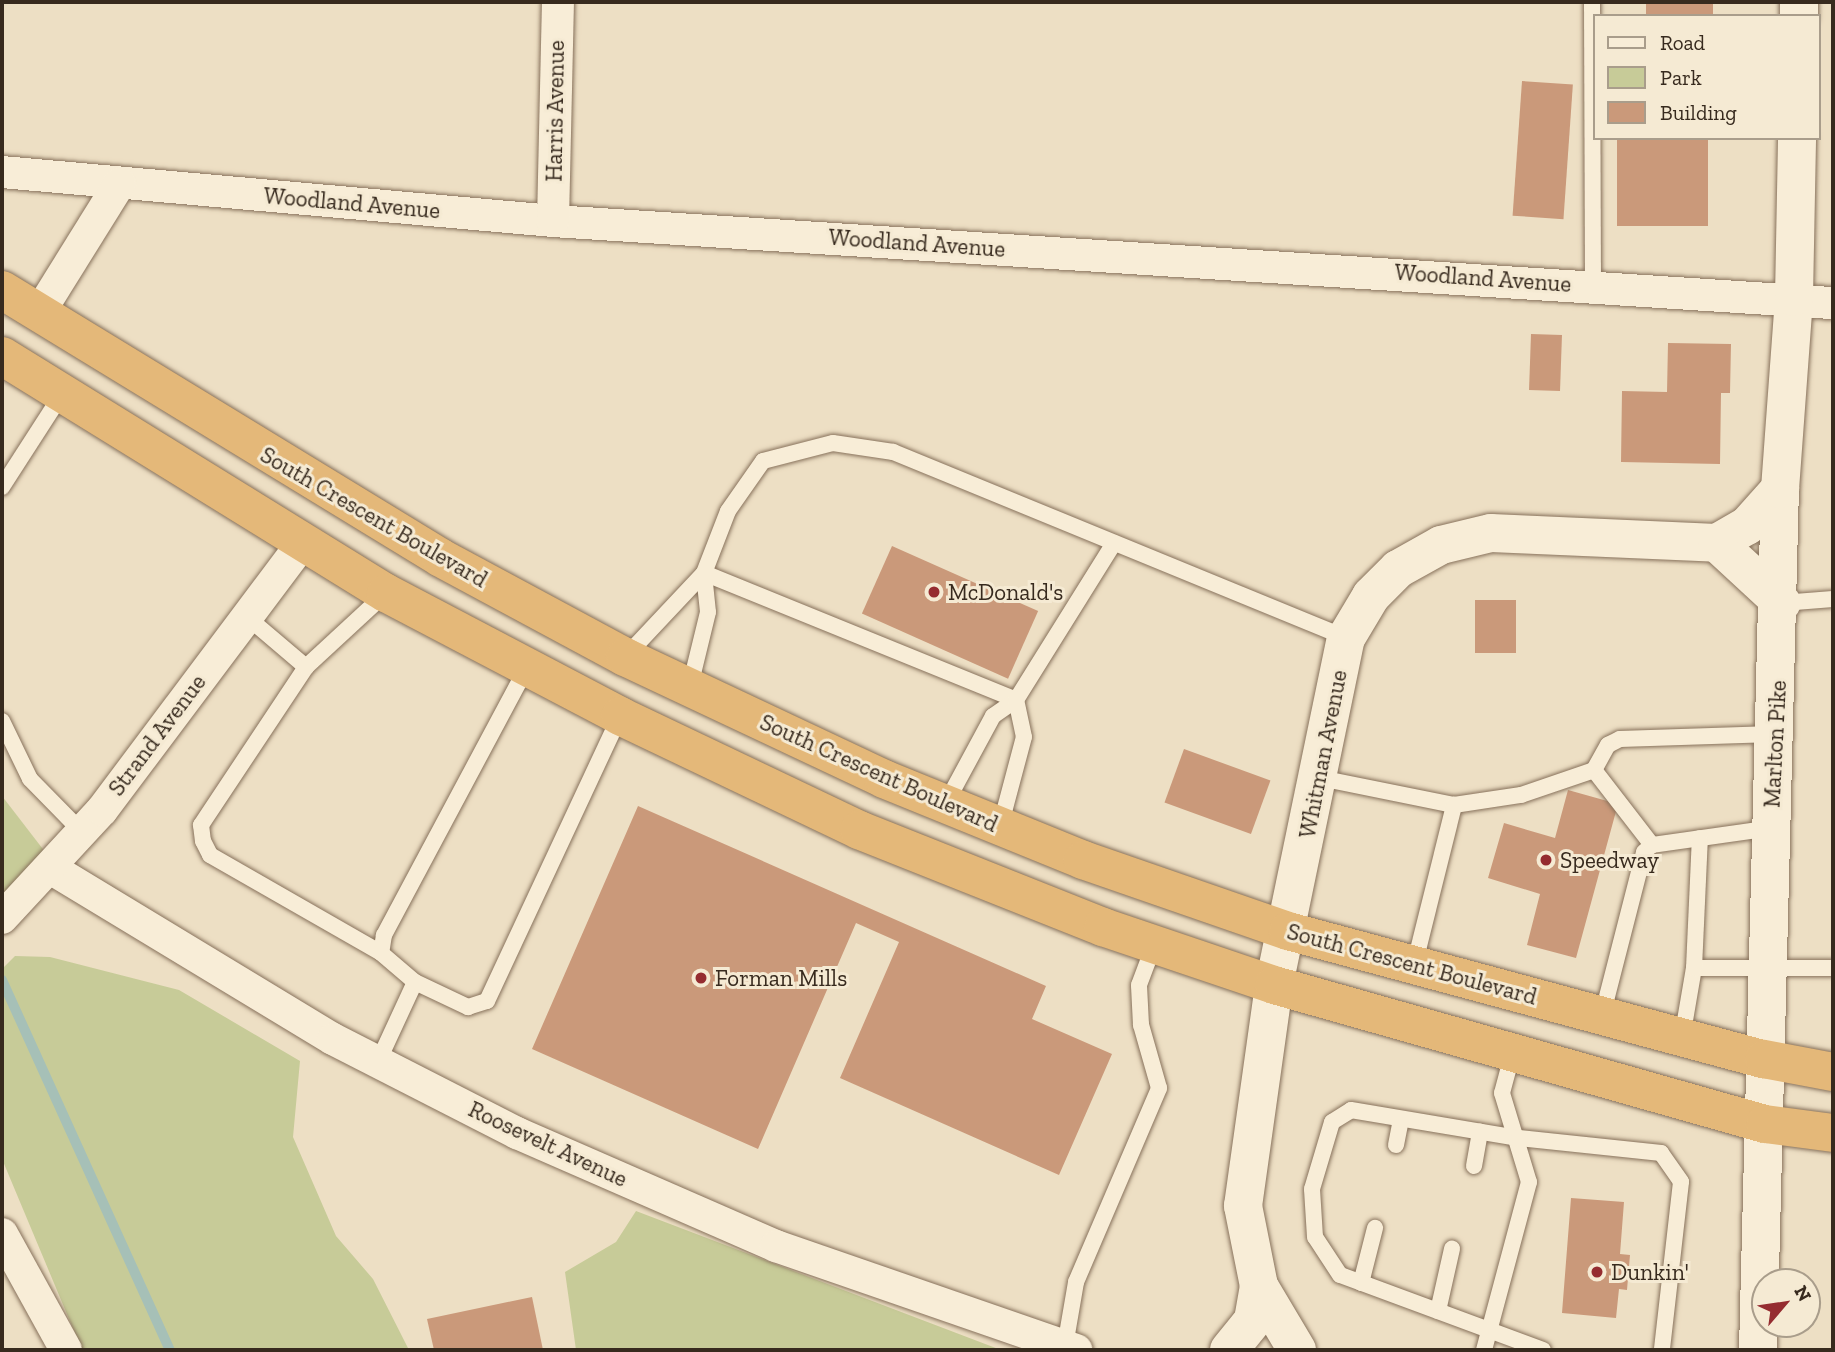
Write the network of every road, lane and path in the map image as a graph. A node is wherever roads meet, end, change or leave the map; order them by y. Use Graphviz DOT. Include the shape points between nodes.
graph roads {
  1 [pos="558,2"];
  2 [pos="1592,2"];
  3 [pos="1797,140"];
  4 [pos="2,172"];
  5 [pos="120,183"];
  6 [pos="553,221"];
  7 [pos="1593,285"];
  8 [pos="2,290"];
  9 [pos="1794,297"];
  10 [pos="1833,303"];
  11 [pos="39,313"];
  12 [pos="2,356"];
  13 [pos="62,394"];
  14 [pos="2,487"];
  15 [pos="1780,489"];
  16 [pos="1717,542"];
  17 [pos="1114,543"];
  18 [pos="302,544"];
  19 [pos="704,573"];
  20 [pos="386,593"];
  21 [pos="1833,599"];
  22 [pos="1782,603"];
  23 [pos="246,615"];
  24 [pos="1346,638"];
  25 [pos="625,657"];
  26 [pos="306,667"];
  27 [pos="526,669"];
  28 [pos="690,687"];
  29 [pos="1016,701"];
  30 [pos="620,716"];
  31 [pos="2,721"];
  32 [pos="1776,734"];
  33 [pos="1594,770"];
  34 [pos="1320,778"];
  35 [pos="946,804"];
  36 [pos="1454,805"];
  37 [pos="1000,827"];
  38 [pos="1772,828"];
  39 [pos="82,832"];
  40 [pos="1700,838"];
  41 [pos="1652,845"];
  42 [pos="52,869"];
  43 [pos="2,918"];
  44 [pos="1288,931"];
  45 [pos="1154,945"];
  46 [pos="381,953"];
  47 [pos="1415,962"];
  48 [pos="1694,968"];
  49 [pos="1766,968"];
  50 [pos="1833,968"];
  51 [pos="415,982"];
  52 [pos="1274,985"];
  53 [pos="1602,1016"];
  54 [pos="1682,1038"];
  55 [pos="1512,1056"];
  56 [pos="1764,1059"];
  57 [pos="377,1062"];
  58 [pos="1833,1072"];
  59 [pos="1401,1119"];
  60 [pos="1765,1124"];
  61 [pos="1480,1132"];
  62 [pos="1833,1133"];
  63 [pos="1519,1138"];
  64 [pos="1396,1145"];
  65 [pos="1474,1166"];
  66 [pos="1375,1228"];
  67 [pos="2,1234"];
  68 [pos="1452,1249"];
  69 [pos="1361,1283"];
  70 [pos="1259,1286"];
  71 [pos="1438,1311"];
  72 [pos="1491,1330"];
  73 [pos="1071,1348"];
  74 [pos="66,1350"];
  75 [pos="1229,1350"];
  76 [pos="1297,1350"];
  77 [pos="1484,1350"];
  78 [pos="1543,1350"];
  79 [pos="1662,1350"];
  80 [pos="1758,1350"];
  1 -- 6 [label="street, Harris Avenue"];
  2 -- 7 [label="lane"];
  3 -- 9 [label="main road, Marlton Pike"];
  4 -- 5 [label="street, Woodland Avenue"];
  5 -- 6 [label="street, Woodland Avenue"];
  5 -- 11 [label="street"];
  6 -- 7 [label="street, Woodland Avenue"];
  7 -- 9 [label="street, Woodland Avenue"];
  8 -- 11 [label="highway, South Crescent Boulevard"];
  9 -- 10 [label="street, Woodland Avenue"];
  9 -- 15 [label="main road, Marlton Pike"];
  11 -- 25 [label="highway, South Crescent Boulevard" via="325,492"];
  12 -- 13 [label="highway"];
  13 -- 14 [label="lane"];
  13 -- 18 [label="highway"];
  15 -- 16 [label="main road" via="1747,526"];
  15 -- 22 [label="main road, Marlton Pike"];
  16 -- 22 [label="main road"];
  16 -- 24 [label="main road, Whitman Avenue" via="1491,533 1441,545 1398,569 1371,596"];
  17 -- 19 [label="lane" via="893,453 833,443 763,461 728,511"];
  17 -- 24 [label="lane"];
  17 -- 29 [label="lane"];
  18 -- 20 [label="highway"];
  18 -- 23 [label="street, Strand Avenue"];
  19 -- 25 [label="lane"];
  19 -- 28 [label="lane" via="708,612"];
  19 -- 29 [label="lane"];
  20 -- 26 [label="lane"];
  20 -- 27 [label="highway"];
  21 -- 22 [label="lane"];
  22 -- 32 [label="main road, Marlton Pike"];
  23 -- 26 [label="lane"];
  23 -- 39 [label="street, Strand Avenue"];
  24 -- 34 [label="main road, Whitman Avenue"];
  25 -- 28 [label="highway, South Crescent Boulevard"];
  26 -- 46 [label="lane" via="205,818 203,841 210,855"];
  27 -- 30 [label="highway"];
  27 -- 46 [label="lane" via="384,935"];
  28 -- 35 [label="highway, South Crescent Boulevard"];
  29 -- 35 [label="lane" via="993,716"];
  29 -- 37 [label="lane" via="1024,737"];
  30 -- 45 [label="highway" via="859,830"];
  30 -- 51 [label="lane" via="487,1001 468,1007"];
  31 -- 39 [label="lane" via="30,779"];
  32 -- 33 [label="lane" via="1620,739 1608,745"];
  32 -- 38 [label="main road, Marlton Pike"];
  33 -- 36 [label="lane" via="1521,795"];
  33 -- 41 [label="lane"];
  34 -- 36 [label="lane"];
  34 -- 44 [label="main road, Whitman Avenue"];
  35 -- 37 [label="highway, South Crescent Boulevard"];
  36 -- 47 [label="lane"];
  37 -- 44 [label="highway, South Crescent Boulevard"];
  38 -- 40 [label="lane"];
  38 -- 49 [label="main road, Marlton Pike"];
  39 -- 42 [label="street, Strand Avenue"];
  40 -- 41 [label="lane"];
  40 -- 48 [label="lane"];
  41 -- 53 [label="lane" via="1644,852"];
  42 -- 43 [label="street, Strand Avenue"];
  42 -- 57 [label="street, Roosevelt Avenue"];
  44 -- 47 [label="highway, South Crescent Boulevard"];
  44 -- 52 [label="main road, Whitman Avenue"];
  45 -- 52 [label="highway"];
  45 -- 73 [label="lane" via="1139,985 1141,1025 1159,1088 1076,1282"];
  46 -- 51 [label="lane"];
  47 -- 53 [label="highway, South Crescent Boulevard"];
  48 -- 49 [label="lane"];
  48 -- 54 [label="lane"];
  49 -- 50 [label="lane"];
  49 -- 56 [label="main road, Marlton Pike"];
  51 -- 57 [label="lane"];
  52 -- 55 [label="highway"];
  52 -- 70 [label="main road, Whitman Avenue" via="1243,1206"];
  53 -- 54 [label="highway, South Crescent Boulevard"];
  54 -- 56 [label="highway, South Crescent Boulevard"];
  55 -- 60 [label="highway"];
  55 -- 63 [label="lane" via="1502,1093"];
  56 -- 58 [label="highway, South Crescent Boulevard"];
  56 -- 60 [label="main road, Marlton Pike"];
  57 -- 73 [label="street, Roosevelt Avenue" via="517,1133 776,1246"];
  59 -- 61 [label="lane"];
  59 -- 64 [label="lane"];
  59 -- 69 [label="lane" via="1352,1110 1332,1122 1312,1189 1315,1237 1340,1275"];
  60 -- 62 [label="highway"];
  60 -- 80 [label="main road, Marlton Pike"];
  61 -- 63 [label="lane"];
  61 -- 65 [label="lane"];
  63 -- 72 [label="lane" via="1529,1182"];
  63 -- 79 [label="lane" via="1661,1153 1681,1182"];
  66 -- 69 [label="lane"];
  67 -- 74 [label="street"];
  68 -- 71 [label="lane"];
  69 -- 71 [label="lane"];
  70 -- 75 [label="main road" via="1253,1320"];
  70 -- 76 [label="main road, Whitman Avenue"];
  71 -- 72 [label="lane"];
  72 -- 77 [label="lane"];
  72 -- 78 [label="lane"];
}
